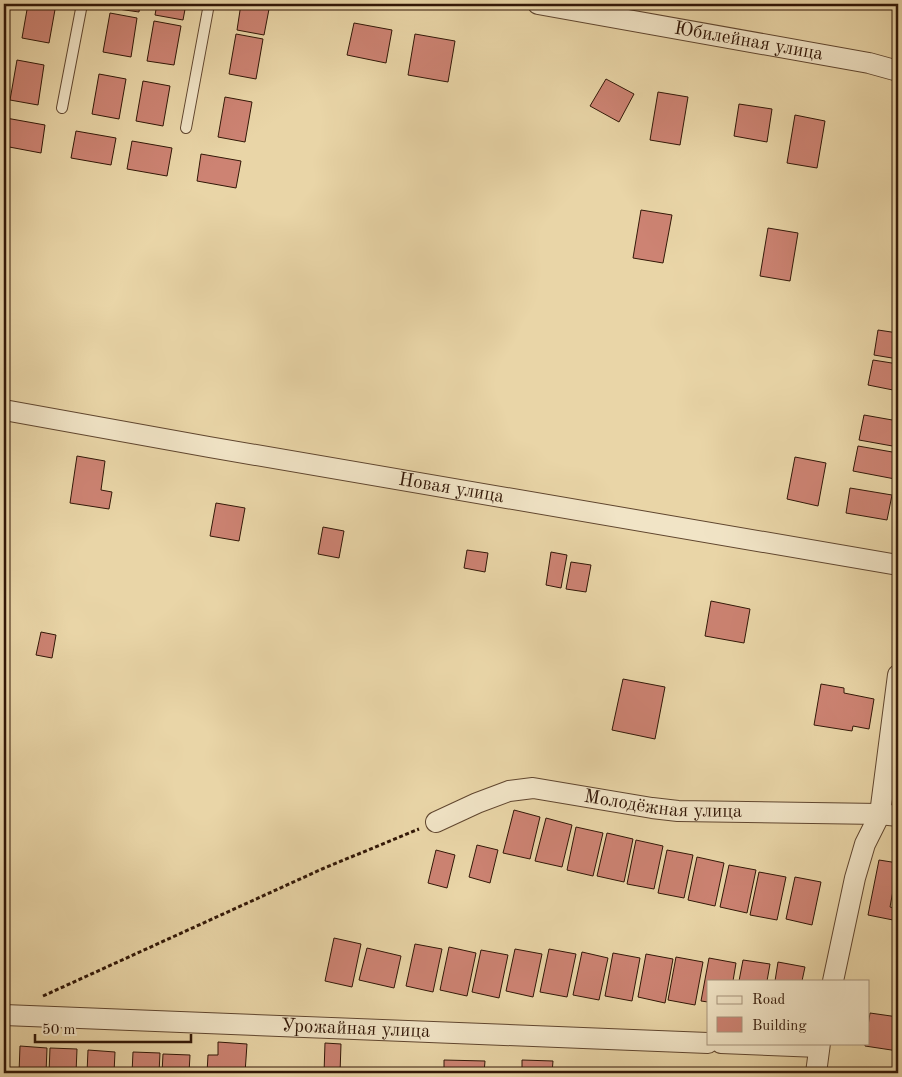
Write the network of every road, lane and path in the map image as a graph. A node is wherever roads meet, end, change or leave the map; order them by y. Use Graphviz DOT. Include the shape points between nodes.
graph roads {
  1 [pos="82,4"];
  2 [pos="209,4"];
  3 [pos="538,4"];
  4 [pos="898,71"];
  5 [pos="62,108"];
  6 [pos="186,128"];
  7 [pos="4,410"];
  8 [pos="898,565"];
  9 [pos="898,675"];
  10 [pos="889,815"];
  11 [pos="436,822"];
  12 [pos="833,980"];
  13 [pos="40,997"];
  14 [pos="4,1015"];
  15 [pos="707,1043"];
  16 [pos="770,1044"];
  17 [pos="819,1045"];
  18 [pos="816,1073"];
  1 -- 5 [label="lane"];
  2 -- 6 [label="lane"];
  3 -- 4 [label="street, Юбилейная улица"];
  7 -- 8 [label="street, Новая улица"];
  9 -- 10 [label="street"];
  10 -- 11 [label="street, Молодёжная улица" via="678,812 533,788 509,791"];
  10 -- 12 [label="street" via="865,844"];
  11 -- 13 [label="path" via="322,869"];
  14 -- 15 [label="street, Урожайная улица"];
  16 -- 17 [label="street"];
  17 -- 18 [label="street"];
}
